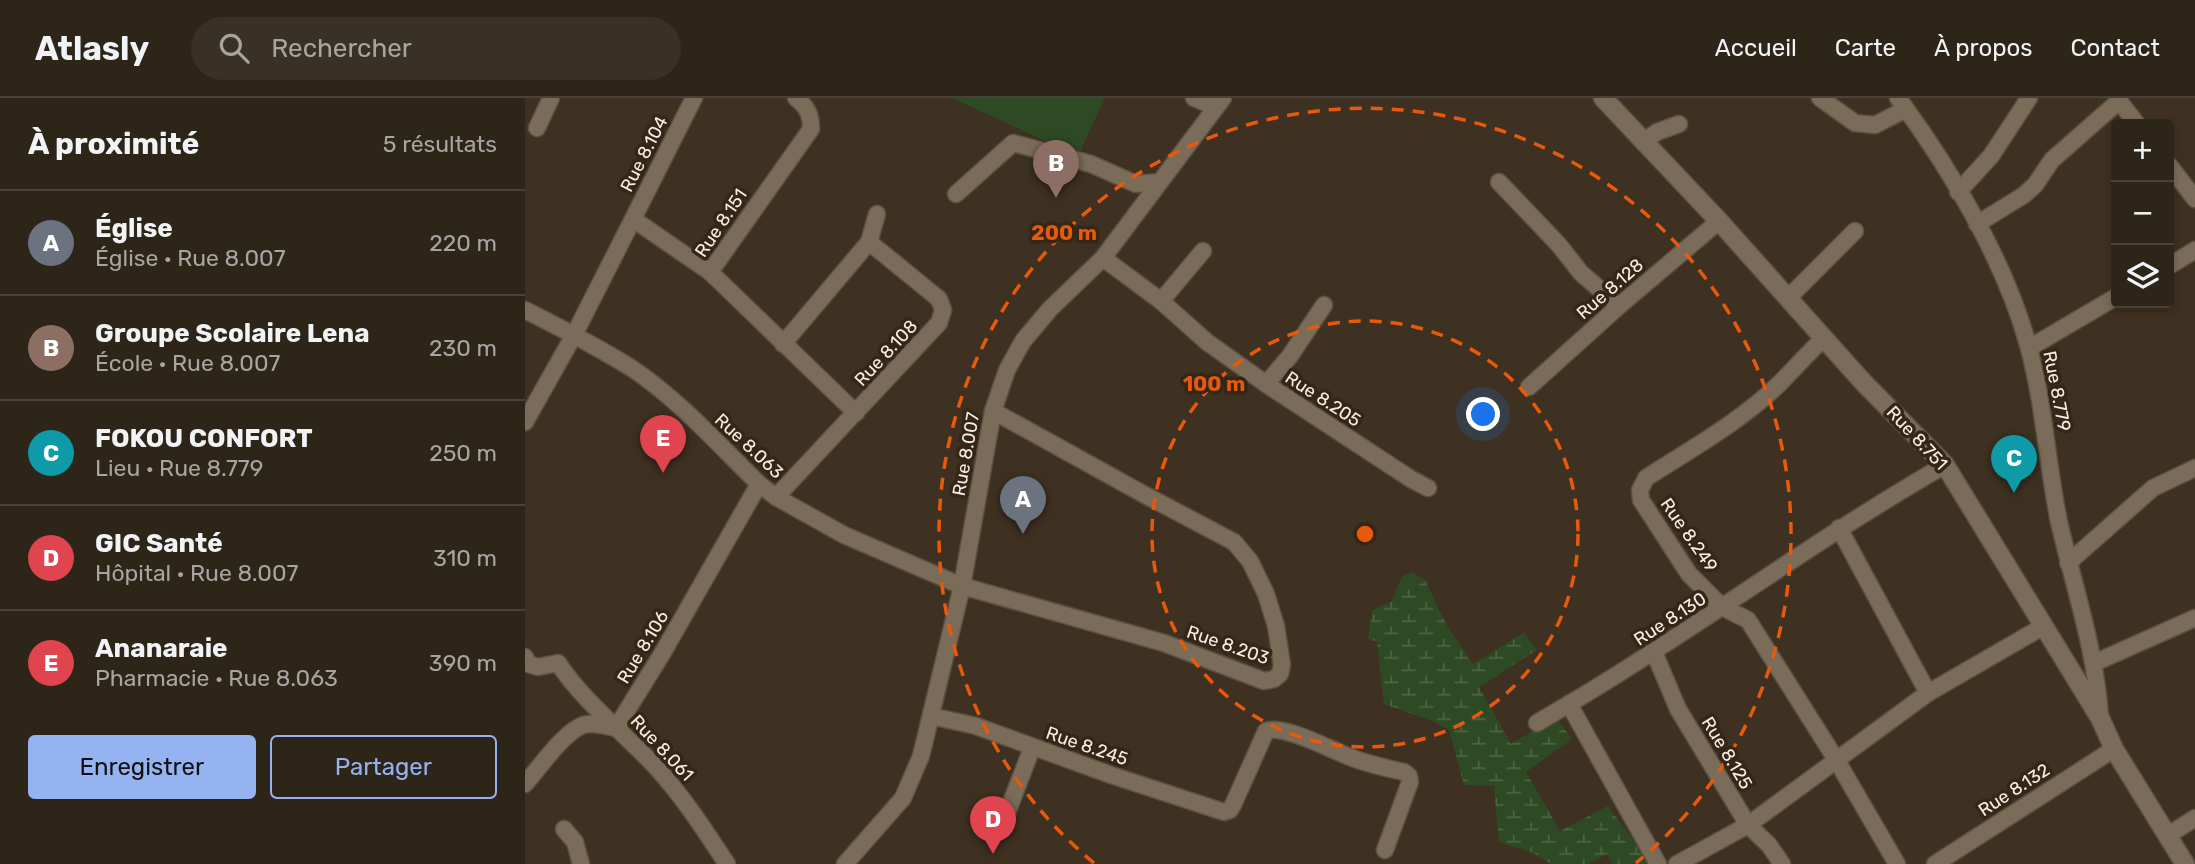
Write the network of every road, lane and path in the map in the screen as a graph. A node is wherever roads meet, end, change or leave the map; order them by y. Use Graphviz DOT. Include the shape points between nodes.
graph roads {
  1 [pos="551,98"];
  2 [pos="694,98"];
  3 [pos="796,98"];
  4 [pos="1194,98"];
  5 [pos="1603,98"];
  6 [pos="1820,98"];
  7 [pos="2029,98"];
  8 [pos="2121,99"];
  9 [pos="1219,102"];
  10 [pos="1902,103"];
  11 [pos="2134,119"];
  12 [pos="1679,124"];
  13 [pos="537,128"];
  14 [pos="1643,142"];
  15 [pos="2174,172"];
  16 [pos="1159,182"];
  17 [pos="1499,182"];
  18 [pos="1958,192"];
  19 [pos="956,194"];
  20 [pos="2195,199"];
  21 [pos="877,214"];
  22 [pos="633,219"];
  23 [pos="1719,221"];
  24 [pos="1977,224"];
  25 [pos="1855,232"];
  26 [pos="869,242"];
  27 [pos="2195,250"];
  28 [pos="1203,251"];
  29 [pos="1103,258"];
  30 [pos="2174,263"];
  31 [pos="709,272"];
  32 [pos="1788,298"];
  33 [pos="2111,300"];
  34 [pos="1161,301"];
  35 [pos="1324,305"];
  36 [pos="1619,306"];
  37 [pos="525,310"];
  38 [pos="574,335"];
  39 [pos="1824,338"];
  40 [pos="783,344"];
  41 [pos="2029,348"];
  42 [pos="1266,384"];
  43 [pos="1529,387"];
  44 [pos="993,411"];
  45 [pos="856,413"];
  46 [pos="525,422"];
  47 [pos="1944,465"];
  48 [pos="2195,468"];
  49 [pos="759,484"];
  50 [pos="1428,488"];
  51 [pos="776,497"];
  52 [pos="1839,528"];
  53 [pos="2068,563"];
  54 [pos="962,586"];
  55 [pos="1722,607"];
  56 [pos="2195,618"];
  57 [pos="2043,626"];
  58 [pos="1654,652"];
  59 [pos="525,657"];
  60 [pos="2094,663"];
  61 [pos="1929,693"];
  62 [pos="1569,704"];
  63 [pos="931,716"];
  64 [pos="2100,719"];
  65 [pos="1537,723"];
  66 [pos="616,728"];
  67 [pos="1032,748"];
  68 [pos="2115,749"];
  69 [pos="1837,761"];
  70 [pos="525,784"];
  71 [pos="2195,818"];
  72 [pos="1748,825"];
  73 [pos="1002,826"];
  74 [pos="564,829"];
  75 [pos="2167,836"];
  76 [pos="1385,850"];
  77 [pos="580,864"];
  78 [pos="727,864"];
  79 [pos="845,864"];
  80 [pos="1658,864"];
  81 [pos="1677,864"];
  82 [pos="1782,864"];
  83 [pos="1896,864"];
  84 [pos="1935,864"];
  85 [pos="2185,864"];
  1 -- 13 [label="street"];
  2 -- 22 [label="street, Rue 8.104"];
  3 -- 31 [label="street, Rue 8.151" via="811,117 811,128"];
  4 -- 9 [label="street"];
  5 -- 14 [label="main road, Rue 8.751"];
  6 -- 10 [label="street" via="1855,123 1875,125"];
  7 -- 18 [label="street" via="1991,156"];
  8 -- 11 [label="street"];
  8 -- 24 [label="street" via="2052,160 2024,195"];
  9 -- 16 [label="street, Rue 8.007"];
  10 -- 18 [label="street, Rue 8.779"];
  12 -- 14 [label="street"];
  14 -- 23 [label="main road, Rue 8.751"];
  15 -- 20 [label="street"];
  16 -- 19 [label="street" via="1136,184 1091,164 1013,143"];
  16 -- 29 [label="street, Rue 8.007"];
  17 -- 36 [label="street" via="1592,285"];
  18 -- 24 [label="street, Rue 8.779"];
  21 -- 26 [label="street"];
  22 -- 31 [label="street, Rue 8.104"];
  22 -- 38 [label="street"];
  23 -- 32 [label="main road, Rue 8.751"];
  23 -- 36 [label="street, Rue 8.128"];
  24 -- 41 [label="street, Rue 8.779" via="2019,314"];
  25 -- 32 [label="street"];
  26 -- 40 [label="street"];
  26 -- 45 [label="street, Rue 8.108" via="939,299 943,310 939,323"];
  27 -- 30 [label="street"];
  28 -- 34 [label="street"];
  29 -- 34 [label="street, Rue 8.205"];
  29 -- 44 [label="street, Rue 8.007" via="1023,341"];
  31 -- 40 [label="street, Rue 8.151"];
  32 -- 39 [label="main road, Rue 8.751"];
  33 -- 41 [label="street"];
  34 -- 42 [label="street, Rue 8.205" via="1207,342"];
  35 -- 42 [label="street"];
  36 -- 43 [label="street, Rue 8.128"];
  37 -- 38 [label="street, Rue 8.063"];
  38 -- 46 [label="street"];
  38 -- 49 [label="street, Rue 8.063" via="666,395"];
  39 -- 47 [label="main road, Rue 8.751"];
  39 -- 55 [label="street, Rue 8.249" via="1779,384 1723,429 1646,478 1640,490 1641,500 1683,565"];
  40 -- 45 [label="street, Rue 8.151"];
  41 -- 53 [label="street, Rue 8.779"];
  42 -- 50 [label="street, Rue 8.205"];
  44 -- 54 [label="street, Rue 8.007"];
  44 -- 54 [label="street, Rue 8.203" via="1234,542 1250,561 1266,594 1276,626 1280,674 1264,681 1164,643"];
  45 -- 51 [label="street, Rue 8.108"];
  47 -- 52 [label="street, Rue 8.130"];
  47 -- 57 [label="main road, Rue 8.751"];
  48 -- 53 [label="street" via="2153,488"];
  49 -- 51 [label="street, Rue 8.063"];
  49 -- 66 [label="street, Rue 8.106"];
  51 -- 54 [label="street, Rue 8.063" via="844,535"];
  52 -- 55 [label="street, Rue 8.130"];
  52 -- 61 [label="street"];
  53 -- 60 [label="street, Rue 8.779"];
  54 -- 63 [label="street, Rue 8.007"];
  55 -- 58 [label="street, Rue 8.130"];
  55 -- 69 [label="street, Rue 8.249" via="1748,620"];
  56 -- 60 [label="street"];
  57 -- 61 [label="street"];
  57 -- 64 [label="main road, Rue 8.751"];
  58 -- 62 [label="street, Rue 8.130"];
  58 -- 72 [label="street, Rue 8.125" via="1678,709"];
  59 -- 66 [label="street, Rue 8.061" via="528,664 538,667 558,663"];
  60 -- 64 [label="street, Rue 8.779"];
  61 -- 69 [label="street"];
  62 -- 65 [label="street, Rue 8.130"];
  62 -- 80 [label="street"];
  63 -- 67 [label="street, Rue 8.245" via="976,726"];
  63 -- 79 [label="street, Rue 8.007" via="922,756 904,798"];
  64 -- 68 [label="main road, Rue 8.751"];
  66 -- 70 [label="street" via="584,725 568,735"];
  66 -- 78 [label="street, Rue 8.061" via="691,808"];
  67 -- 73 [label="street"];
  67 -- 76 [label="street, Rue 8.245" via="1224,812 1230,810 1266,731 1280,731 1409,776"];
  68 -- 75 [label="main road, Rue 8.751"];
  68 -- 84 [label="street, Rue 8.132"];
  69 -- 72 [label="street"];
  69 -- 83 [label="street, Rue 8.249"];
  71 -- 75 [label="street"];
  72 -- 81 [label="street"];
  72 -- 82 [label="street, Rue 8.125"];
  74 -- 77 [label="street" via="575,842"];
  75 -- 85 [label="main road, Rue 8.751"];
}
